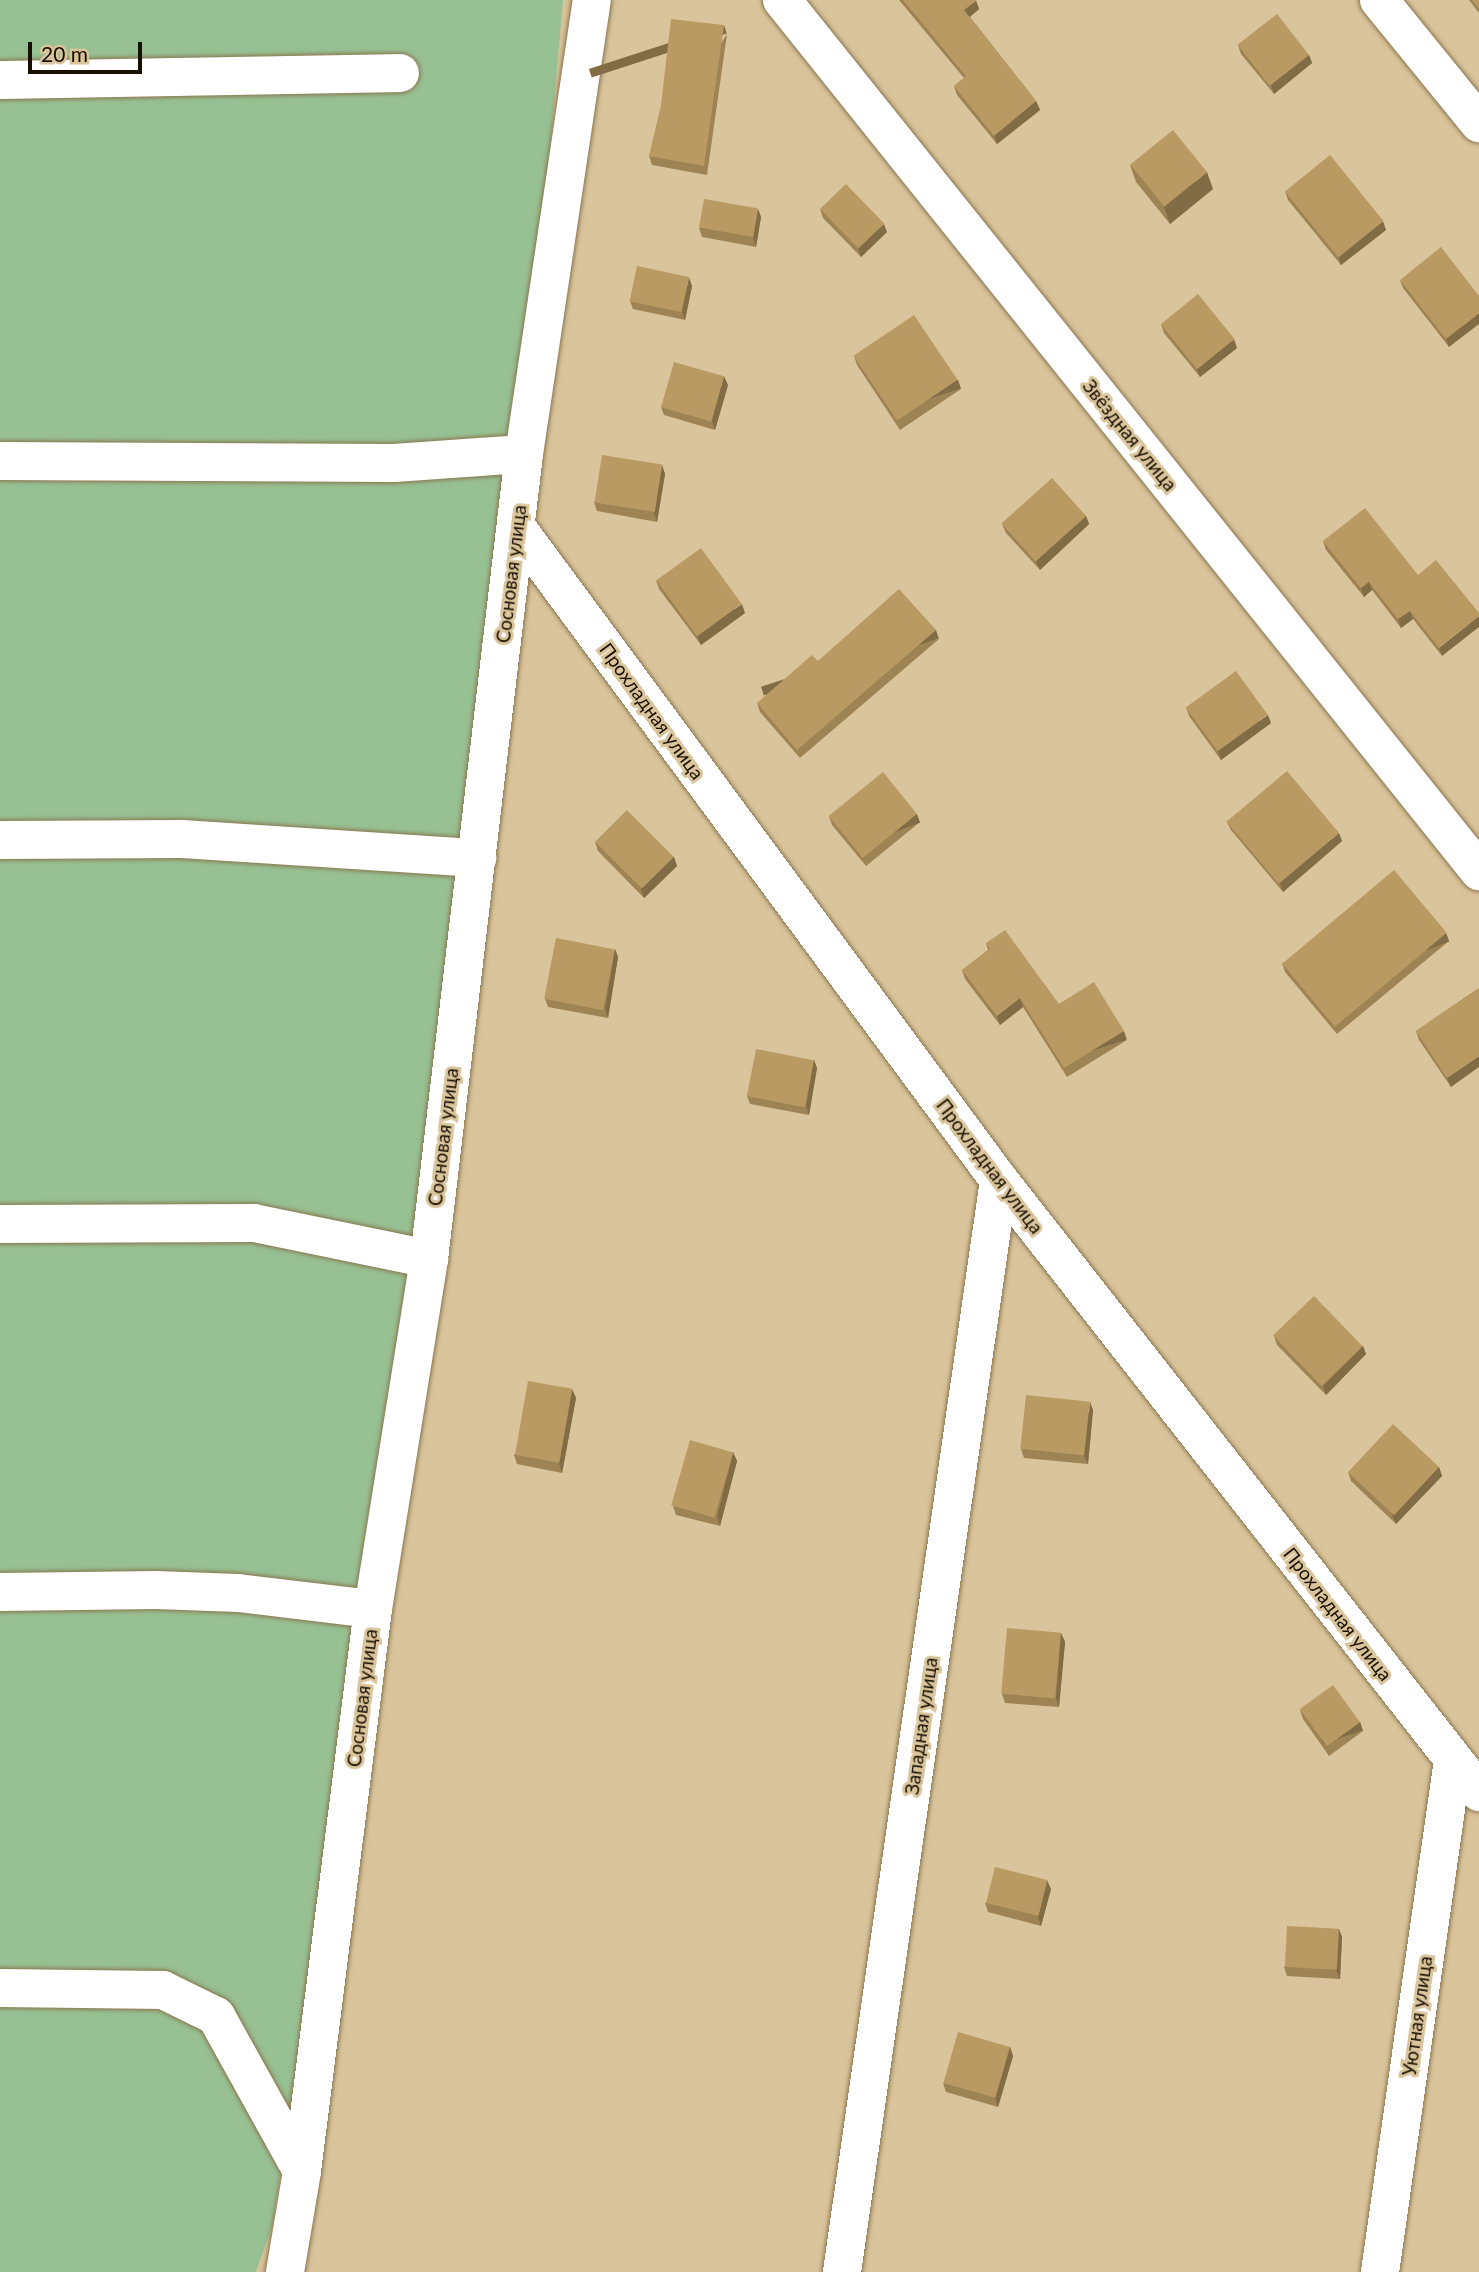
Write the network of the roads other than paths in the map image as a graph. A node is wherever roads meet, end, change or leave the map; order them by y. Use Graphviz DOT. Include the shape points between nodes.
graph roads {
  1 [pos="592,0"];
  2 [pos="782,0"];
  3 [pos="1379,0"];
  4 [pos="400,73"];
  5 [pos="0,80"];
  6 [pos="1479,123"];
  7 [pos="524,454"];
  8 [pos="0,461"];
  9 [pos="517,528"];
  10 [pos="0,840"];
  11 [pos="477,858"];
  12 [pos="1479,871"];
  13 [pos="999,1180"];
  14 [pos="0,1224"];
  15 [pos="429,1259"];
  16 [pos="0,1592"];
  17 [pos="373,1609"];
  18 [pos="1453,1760"];
  19 [pos="1479,1792"];
  20 [pos="0,1988"];
  21 [pos="302,2171"];
  22 [pos="285,2272"];
  23 [pos="842,2272"];
  24 [pos="1380,2272"];
  1 -- 7 [label="street, Сосновая улица"];
  2 -- 12 [label="street, Звёздная улица"];
  3 -- 6 [label="street"];
  4 -- 5 [label="street"];
  7 -- 8 [label="street" via="394,463"];
  7 -- 9 [label="street, Сосновая улица"];
  9 -- 11 [label="street, Сосновая улица"];
  9 -- 13 [label="street, Прохладная улица"];
  10 -- 11 [label="street" via="182,839"];
  11 -- 15 [label="street, Сосновая улица"];
  13 -- 18 [label="street, Прохладная улица"];
  13 -- 23 [label="street, Западная улица"];
  14 -- 15 [label="street" via="254,1223"];
  15 -- 17 [label="street, Сосновая улица"];
  16 -- 17 [label="street" via="237,1593"];
  17 -- 21 [label="street, Сосновая улица"];
  18 -- 19 [label="street, Прохладная улица"];
  18 -- 24 [label="street, Уютная улица"];
  20 -- 21 [label="street" via="163,1990 216,2017"];
  21 -- 22 [label="street, Сосновая улица"];
}
